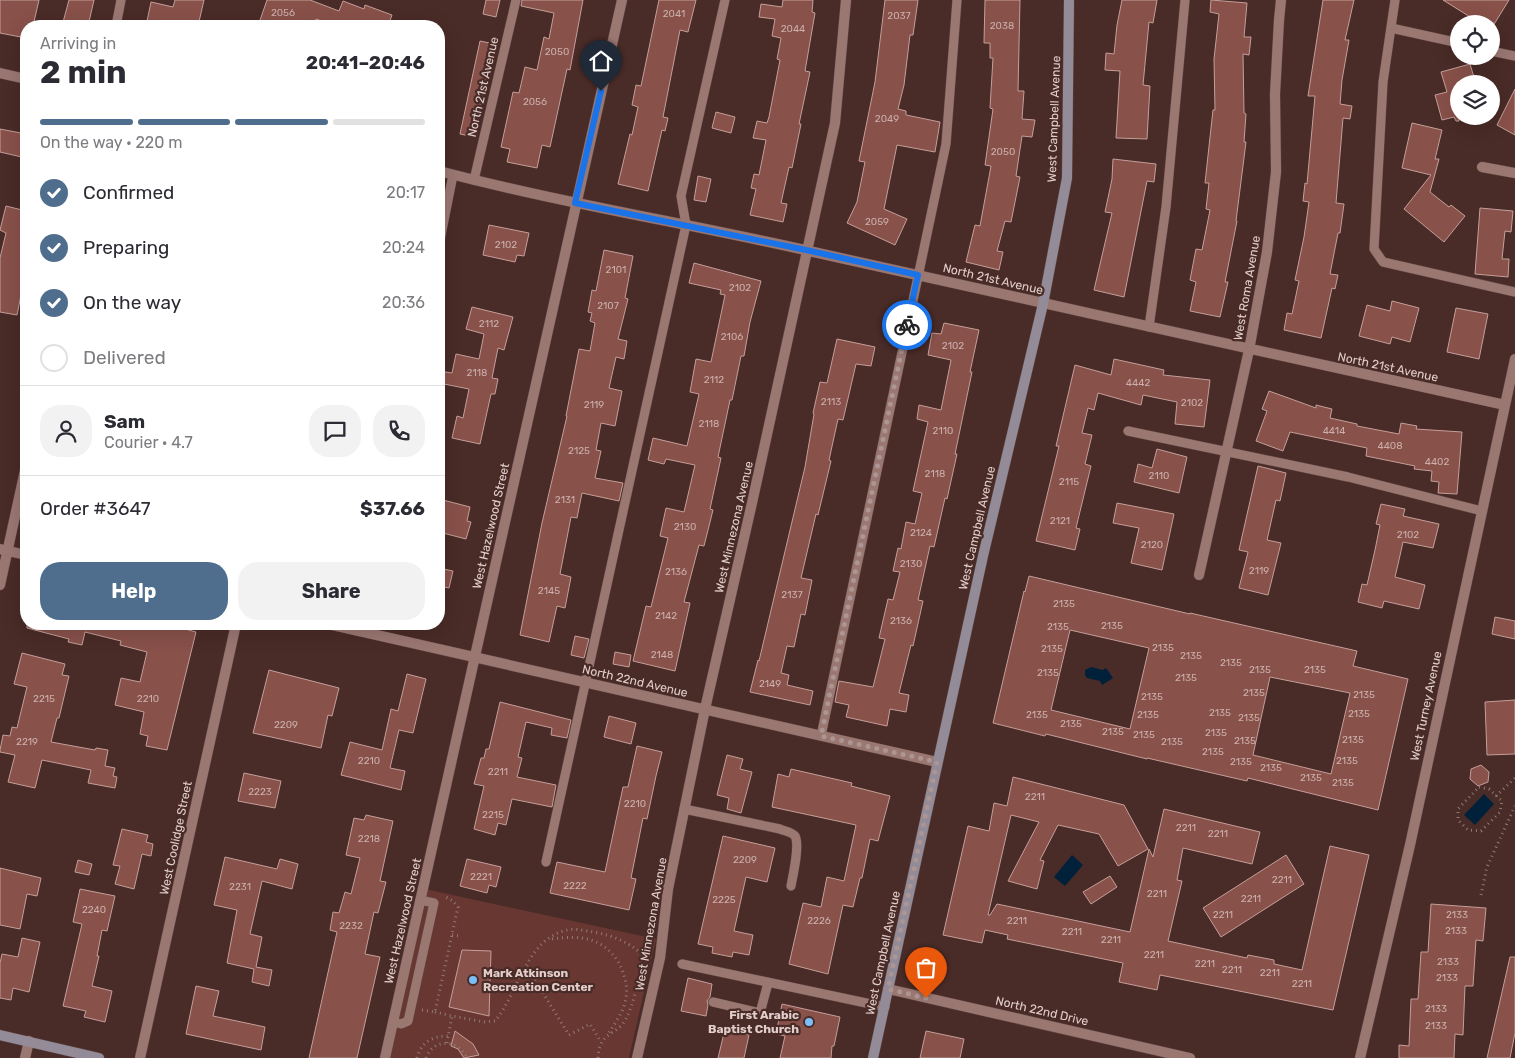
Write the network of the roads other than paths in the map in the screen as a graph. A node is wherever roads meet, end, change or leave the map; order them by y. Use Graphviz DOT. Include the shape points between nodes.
graph roads {
  1 [pos="122,0"];
  2 [pos="516,0"];
  3 [pos="622,0"];
  4 [pos="725,0"];
  5 [pos="846,0"];
  6 [pos="957,0"];
  7 [pos="1069,0"];
  8 [pos="1185,0"];
  9 [pos="1281,0"];
  10 [pos="1395,0"];
  11 [pos="117,20"];
  12 [pos="1391,28"];
  13 [pos="1450,41"];
  14 [pos="1500,53"];
  15 [pos="1515,56"];
  16 [pos="0,72"];
  17 [pos="20,77"];
  18 [pos="1482,167"];
  19 [pos="445,173"];
  20 [pos="1515,174"];
  21 [pos="453,175"];
  22 [pos="474,180"];
  23 [pos="575,203"];
  24 [pos="445,215"];
  25 [pos="686,226"];
  26 [pos="806,250"];
  27 [pos="918,275"];
  28 [pos="1515,292"];
  29 [pos="1043,304"];
  30 [pos="1149,327"];
  31 [pos="1249,350"];
  32 [pos="1515,363"];
  33 [pos="1505,405"];
  34 [pos="1128,431"];
  35 [pos="1226,452"];
  36 [pos="20,489"];
  37 [pos="1482,511"];
  38 [pos="4,550"];
  39 [pos="20,554"];
  40 [pos="1199,575"];
  41 [pos="0,585"];
  42 [pos="235,630"];
  43 [pos="371,630"];
  44 [pos="474,657"];
  45 [pos="586,682"];
  46 [pos="705,709"];
  47 [pos="821,736"];
  48 [pos="937,762"];
  49 [pos="684,809"];
  50 [pos="546,862"];
  51 [pos="791,886"];
  52 [pos="420,900"];
  53 [pos="682,964"];
  54 [pos="768,983"];
  55 [pos="888,989"];
  56 [pos="713,1002"];
  57 [pos="885,1006"];
  58 [pos="393,1022"];
  59 [pos="0,1034"];
  60 [pos="29,1041"];
  61 [pos="25,1058"];
  62 [pos="100,1058"];
  63 [pos="140,1058"];
  64 [pos="385,1058"];
  65 [pos="637,1058"];
  66 [pos="873,1058"];
  67 [pos="1190,1058"];
  68 [pos="1360,1058"];
  1 -- 11 [label="lane"];
  2 -- 22 [label="lane, North 21st Avenue"];
  3 -- 23 [label="street, West Hazelwood Street"];
  4 -- 25 [label="lane" via="681,196"];
  5 -- 26 [label="street, West Minnezona Avenue" via="834,123"];
  6 -- 27 [label="lane" via="946,144"];
  7 -- 29 [label="street, West Campbell Avenue" via="1067,178"];
  8 -- 30 [label="lane" via="1166,207"];
  9 -- 31 [label="street, West Roma Avenue" via="1275,94 1276,172 1267,252"];
  10 -- 12 [label="lane"];
  12 -- 13 [label="lane"];
  12 -- 28 [label="lane" via="1383,82 1374,249 1383,262"];
  14 -- 15 [label="lane"];
  16 -- 17 [label="street"];
  18 -- 20 [label="street"];
  19 -- 21 [label="street, North 21st Avenue"];
  21 -- 22 [label="street, North 21st Avenue"];
  21 -- 24 [label="lane"];
  22 -- 23 [label="street, North 21st Avenue"];
  23 -- 25 [label="street, North 21st Avenue"];
  23 -- 44 [label="street, West Hazelwood Street"];
  25 -- 26 [label="street, North 21st Avenue"];
  25 -- 45 [label="lane"];
  26 -- 27 [label="street, North 21st Avenue"];
  26 -- 46 [label="street, West Minnezona Avenue"];
  27 -- 29 [label="street, North 21st Avenue"];
  27 -- 47 [label="lane"];
  29 -- 30 [label="street, North 21st Avenue"];
  29 -- 48 [label="street, West Campbell Avenue"];
  30 -- 31 [label="street, North 21st Avenue"];
  31 -- 33 [label="street, North 21st Avenue"];
  31 -- 35 [label="street, West Roma Avenue"];
  32 -- 33 [label="street, West Turney Avenue"];
  33 -- 37 [label="street, West Turney Avenue"];
  34 -- 35 [label="lane"];
  35 -- 37 [label="lane" via="1348,477"];
  35 -- 40 [label="street, West Roma Avenue"];
  36 -- 38 [label="street"];
  37 -- 68 [label="street, West Turney Avenue"];
  38 -- 39 [label="street"];
  38 -- 41 [label="street"];
  42 -- 63 [label="street, West Coolidge Street"];
  43 -- 44 [label="street, North 22nd Avenue"];
  44 -- 45 [label="street, North 22nd Avenue"];
  44 -- 52 [label="street, West Hazelwood Street"];
  45 -- 46 [label="street, North 22nd Avenue"];
  45 -- 50 [label="lane"];
  46 -- 47 [label="street, North 22nd Avenue"];
  46 -- 49 [label="street, West Minnezona Avenue"];
  47 -- 48 [label="street, North 22nd Avenue"];
  48 -- 55 [label="street, West Campbell Avenue"];
  49 -- 51 [label="lane" via="780,829 794,835 796,848"];
  49 -- 65 [label="street, West Minnezona Avenue" via="668,889 660,958"];
  52 -- 58 [label="street, West Hazelwood Street"];
  52 -- 58 [label="lane" via="435,899 408,1021 401,1024"];
  53 -- 54 [label="lane"];
  54 -- 56 [label="lane" via="760,1014"];
  54 -- 57 [label="lane"];
  55 -- 57 [label="street, West Campbell Avenue"];
  55 -- 67 [label="street, North 22nd Drive"];
  57 -- 66 [label="street, West Campbell Avenue"];
  58 -- 64 [label="street, West Hazelwood Street"];
  59 -- 60 [label="street"];
  60 -- 61 [label="street"];
  60 -- 62 [label="street"];
}
